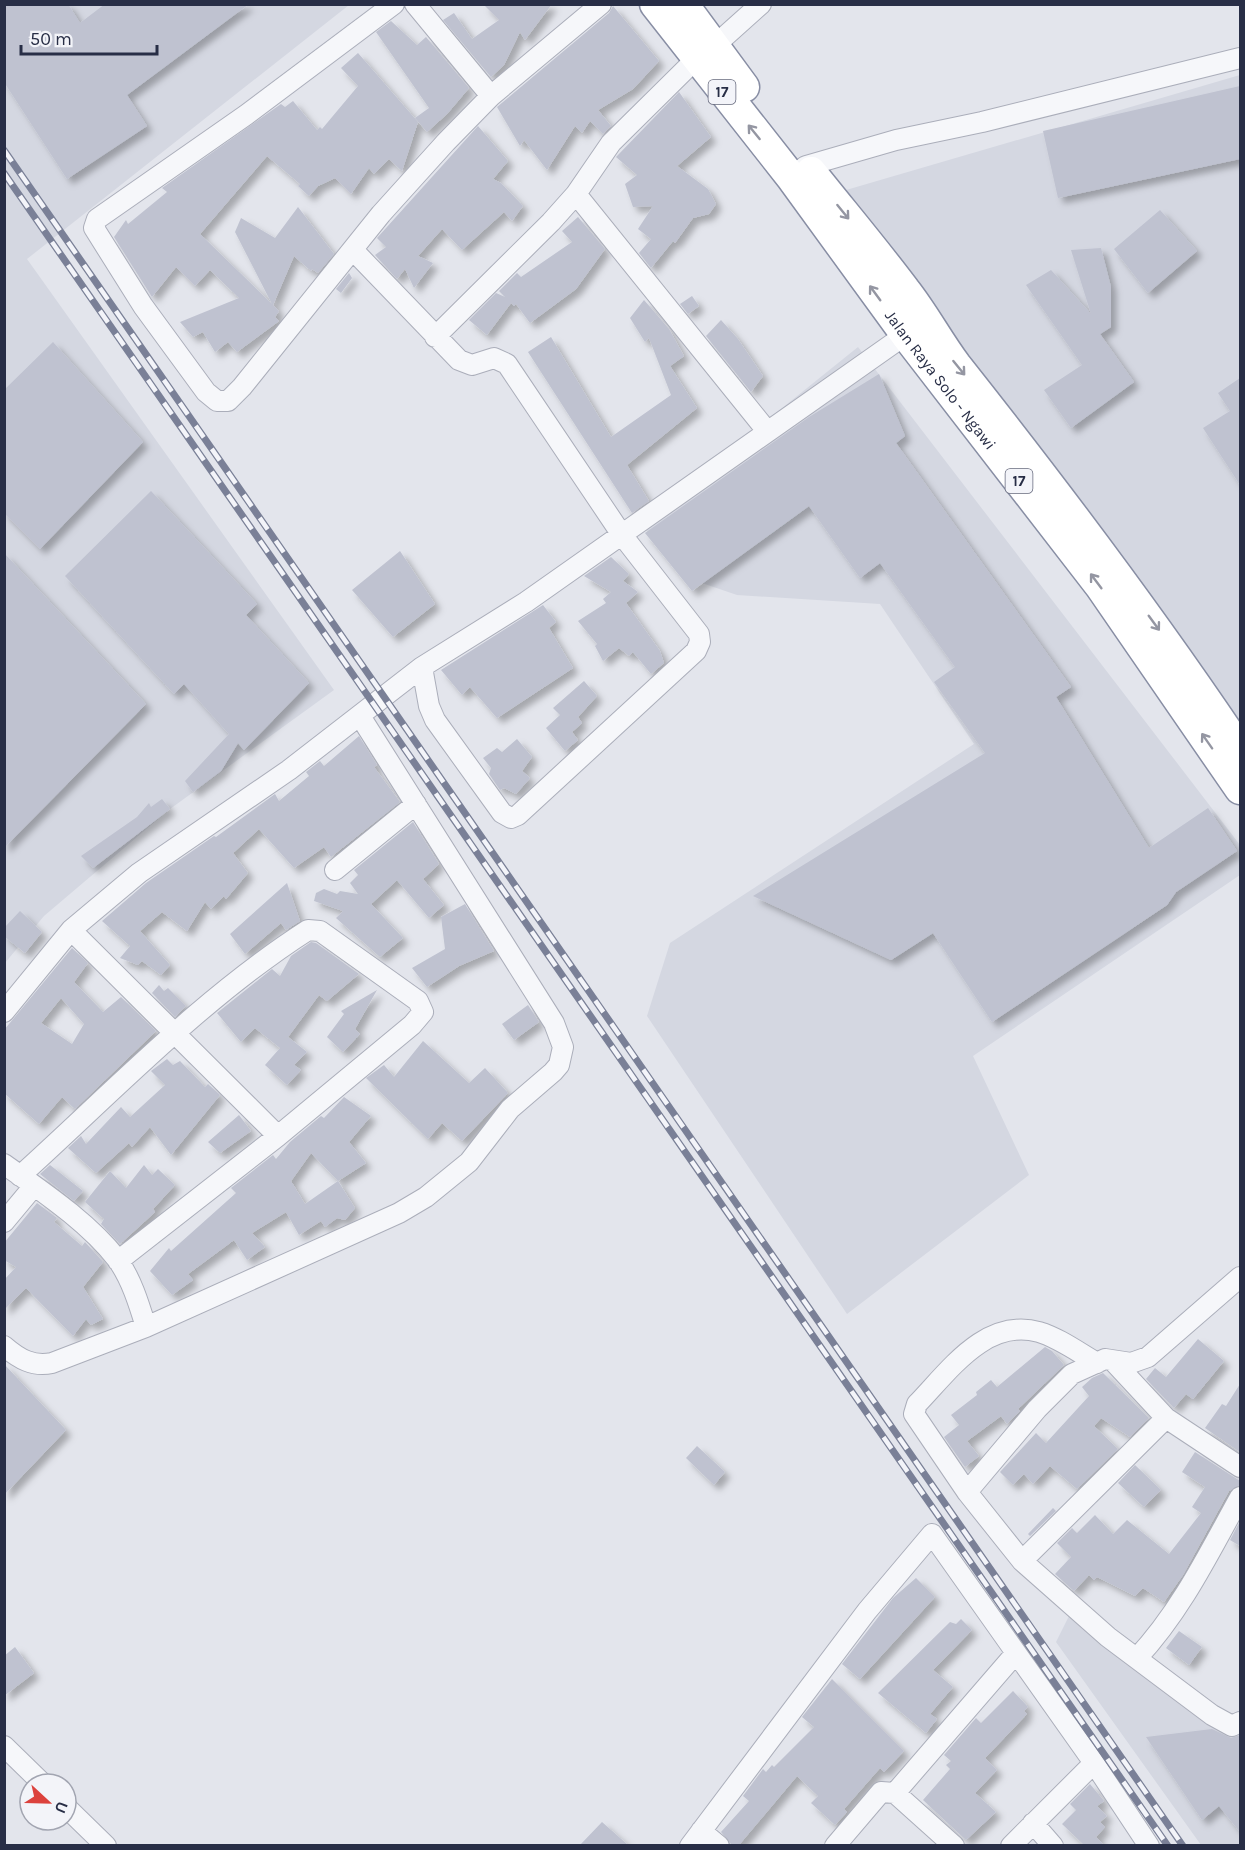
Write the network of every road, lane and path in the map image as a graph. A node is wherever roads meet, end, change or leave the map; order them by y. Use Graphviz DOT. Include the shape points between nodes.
graph roads {
  1 [pos="394,4"];
  2 [pos="415,4"];
  3 [pos="600,4"];
  4 [pos="655,4"];
  5 [pos="683,4"];
  6 [pos="761,4"];
  7 [pos="704,53"];
  8 [pos="1240,58"];
  9 [pos="491,96"];
  10 [pos="798,172"];
  11 [pos="576,194"];
  12 [pos="353,250"];
  13 [pos="915,328"];
  14 [pos="435,337"];
  15 [pos="767,431"];
  16 [pos="622,535"];
  17 [pos="422,667"];
  18 [pos="360,716"];
  19 [pos="1240,750"];
  20 [pos="1240,789"];
  21 [pos="416,804"];
  22 [pos="335,870"];
  23 [pos="71,930"];
  24 [pos="4,1012"];
  25 [pos="177,1033"];
  26 [pos="278,1136"];
  27 [pos="20,1175"];
  28 [pos="4,1222"];
  29 [pos="118,1261"];
  30 [pos="1240,1277"];
  31 [pos="146,1327"];
  32 [pos="4,1346"];
  33 [pos="1105,1362"];
  34 [pos="1166,1418"];
  35 [pos="1240,1467"];
  36 [pos="967,1492"];
  37 [pos="1240,1497"];
  38 [pos="1022,1561"];
  39 [pos="1017,1653"];
  40 [pos="1137,1658"];
  41 [pos="1240,1722"];
  42 [pos="4,1746"];
  43 [pos="1094,1763"];
  44 [pos="31,1772"];
  45 [pos="895,1793"];
  46 [pos="78,1818"];
  47 [pos="1032,1823"];
  48 [pos="696,1838"];
  49 [pos="106,1845"];
  50 [pos="719,1845"];
  51 [pos="835,1845"];
  52 [pos="954,1845"];
  53 [pos="1011,1845"];
  54 [pos="1053,1845"];
  55 [pos="1149,1845"];
  1 -- 12 [label="street" via="246,115 107,210 94,228 143,306 206,392 217,401 228,401 242,387"];
  2 -- 9 [label="street"];
  3 -- 9 [label="street"];
  4 -- 7 [label="highway, Jalan Raya Solo - Ngawi / 17"];
  5 -- 7 [label="highway, Jalan Raya Solo - Ngawi / 17"];
  6 -- 7 [label="street"];
  7 -- 10 [label="highway, Jalan Raya Solo - Ngawi / 17"];
  7 -- 11 [label="street" via="611,143"];
  8 -- 10 [label="street" via="897,140"];
  9 -- 12 [label="street" via="402,190"];
  10 -- 13 [label="highway, Jalan Raya Solo - Ngawi / 17" via="907,291"];
  11 -- 14 [label="street"];
  11 -- 15 [label="street"];
  12 -- 14 [label="street"];
  13 -- 15 [label="street"];
  13 -- 19 [label="highway, Jalan Raya Solo - Ngawi / 17, one-way" via="1150,617"];
  20 -- 13 [label="highway, Jalan Raya Solo - Ngawi / 17, one-way"];
  14 -- 16 [label="street" via="465,364 494,358 507,364"];
  15 -- 16 [label="street"];
  16 -- 17 [label="street" via="526,602"];
  16 -- 17 [label="street" via="699,634 699,646 518,815 511,818 501,813 435,720"];
  17 -- 18 [label="street"];
  18 -- 21 [label="street"];
  18 -- 23 [label="street" via="139,873"];
  21 -- 22 [label="street"];
  21 -- 31 [label="street" via="554,1023 562,1047 559,1065 510,1109 469,1162 426,1197 370,1227"];
  23 -- 24 [label="street"];
  23 -- 25 [label="street"];
  25 -- 26 [label="street"];
  25 -- 26 [label="street" via="308,930 320,931 418,1001 423,1012 419,1018"];
  25 -- 27 [label="street"];
  26 -- 29 [label="street"];
  27 -- 28 [label="street"];
  27 -- 29 [label="street" via="91,1233"];
  29 -- 31 [label="street"];
  30 -- 33 [label="street" via="1148,1357 1131,1363"];
  31 -- 32 [label="street" via="40,1365 19,1358"];
  33 -- 34 [label="street"];
  33 -- 36 [label="street" via="1072,1374"];
  33 -- 36 [label="street" via="1040,1333 1018,1330 993,1335 963,1356 917,1404 914,1414"];
  34 -- 35 [label="street"];
  34 -- 38 [label="street"];
  36 -- 38 [label="street"];
  37 -- 40 [label="street" via="1186,1593"];
  38 -- 40 [label="street"];
  39 -- 43 [label="street"];
  39 -- 45 [label="street"];
  39 -- 48 [label="street" via="932,1534 867,1611"];
  40 -- 41 [label="street" via="1220,1720 1232,1726"];
  42 -- 44 [label="street"];
  43 -- 47 [label="street"];
  43 -- 55 [label="street"];
  45 -- 51 [label="street" via="881,1792"];
  45 -- 52 [label="street"];
  46 -- 49 [label="street"];
  47 -- 53 [label="street"];
  47 -- 54 [label="street"];
  48 -- 50 [label="street"];
}
